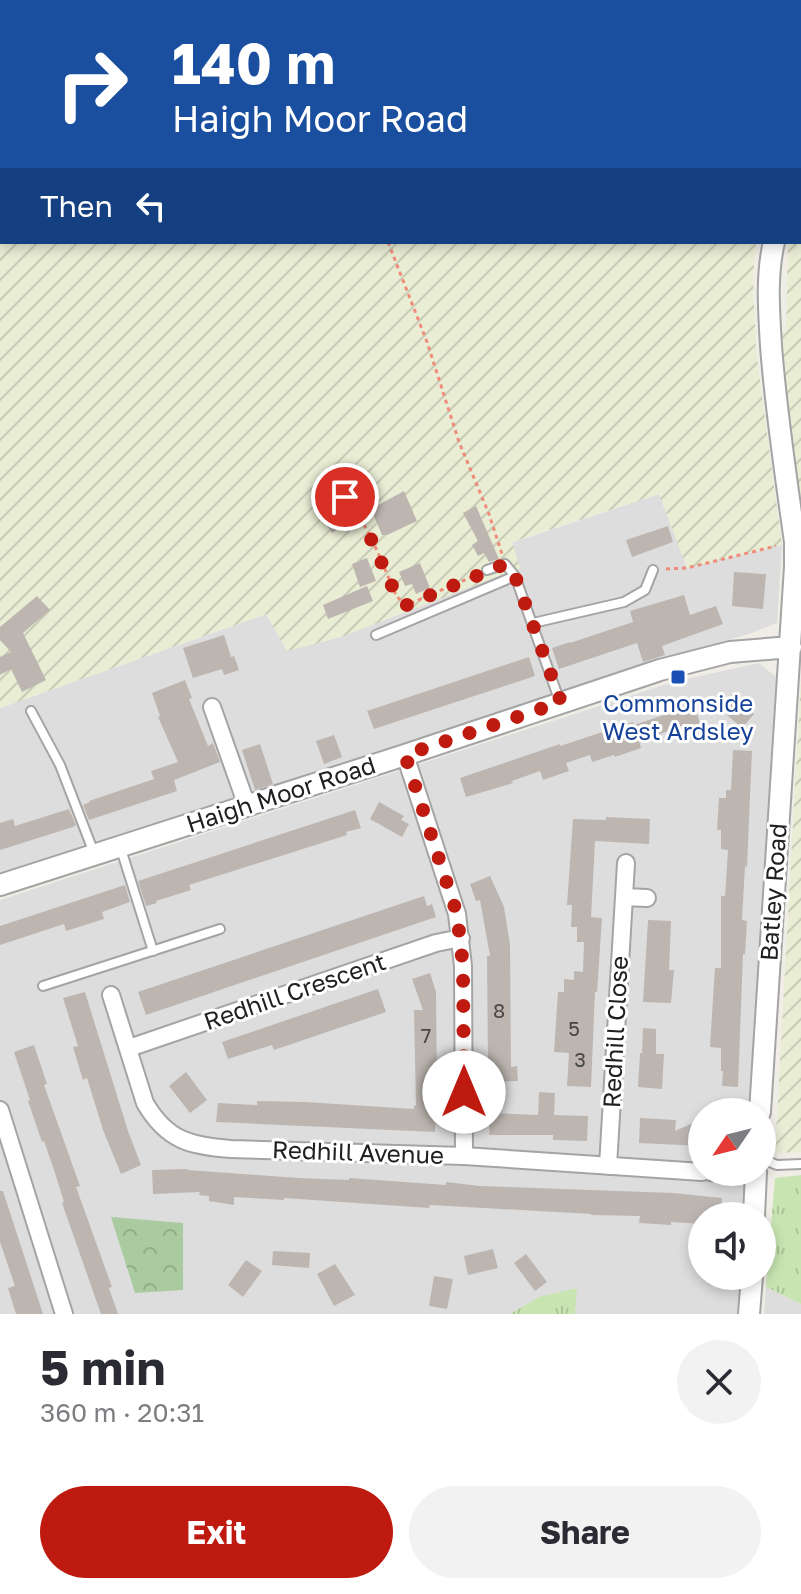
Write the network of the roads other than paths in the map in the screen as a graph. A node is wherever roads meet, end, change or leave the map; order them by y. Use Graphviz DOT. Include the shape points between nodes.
graph roads {
  1 [pos="774,244"];
  2 [pos="487,570"];
  3 [pos="653,570"];
  4 [pos="515,576"];
  5 [pos="533,623"];
  6 [pos="376,635"];
  7 [pos="794,635"];
  8 [pos="561,702"];
  9 [pos="212,707"];
  10 [pos="31,711"];
  11 [pos="405,755"];
  12 [pos="247,806"];
  13 [pos="120,846"];
  14 [pos="95,854"];
  15 [pos="626,863"];
  16 [pos="0,885"];
  17 [pos="624,897"];
  18 [pos="647,898"];
  19 [pos="220,929"];
  20 [pos="461,938"];
  21 [pos="153,951"];
  22 [pos="43,986"];
  23 [pos="111,995"];
  24 [pos="129,1048"];
  25 [pos="761,1098"];
  26 [pos="0,1110"];
  27 [pos="464,1156"];
  28 [pos="801,1164"];
  29 [pos="776,1165"];
  30 [pos="608,1166"];
  31 [pos="688,1171"];
  32 [pos="751,1290"];
  33 [pos="64,1314"];
  34 [pos="749,1314"];
  1 -- 7 [label="street, Batley Road" via="768,306 795,542"];
  2 -- 4 [label="lane" via="505,564"];
  3 -- 5 [label="lane" via="645,590 624,602"];
  4 -- 5 [label="lane"];
  4 -- 6 [label="lane"];
  5 -- 8 [label="lane"];
  7 -- 8 [label="street, Haigh Moor Road"];
  7 -- 25 [label="street, Batley Road"];
  8 -- 11 [label="street, Haigh Moor Road"];
  9 -- 12 [label="street"];
  10 -- 14 [label="lane" via="60,765"];
  11 -- 12 [label="street, Haigh Moor Road"];
  11 -- 20 [label="street"];
  12 -- 13 [label="street, Haigh Moor Road"];
  13 -- 14 [label="street, Haigh Moor Road"];
  13 -- 21 [label="lane"];
  14 -- 16 [label="street, Haigh Moor Road"];
  15 -- 17 [label="street, Redhill Close"];
  17 -- 18 [label="street"];
  17 -- 30 [label="street, Redhill Close"];
  19 -- 21 [label="lane"];
  20 -- 24 [label="street, Redhill Crescent"];
  20 -- 27 [label="street"];
  21 -- 22 [label="lane"];
  23 -- 24 [label="street, Redhill Avenue"];
  24 -- 27 [label="street, Redhill Avenue" via="145,1103 178,1140 231,1149"];
  26 -- 33 [label="street"];
  27 -- 30 [label="street, Redhill Avenue"];
  28 -- 29 [label="lane"];
  30 -- 31 [label="street, Redhill Avenue"];
  32 -- 34 [label="street"];
}
